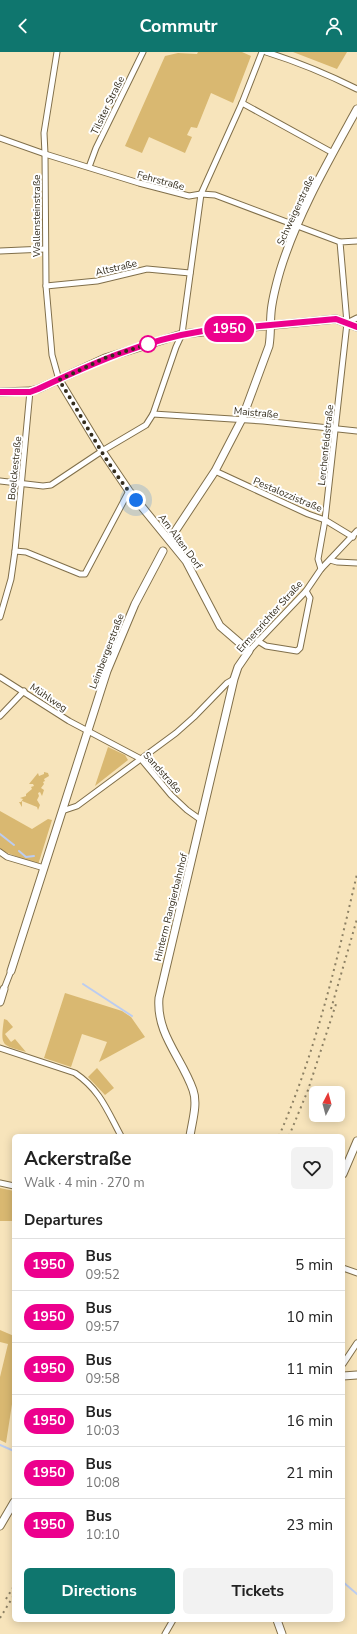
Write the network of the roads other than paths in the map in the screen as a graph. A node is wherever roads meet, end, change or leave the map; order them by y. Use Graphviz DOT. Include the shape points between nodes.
graph roads {
  1 [pos="57,52"];
  2 [pos="143,52"];
  3 [pos="262,52"];
  4 [pos="266,52"];
  5 [pos="357,89"];
  6 [pos="242,103"];
  7 [pos="357,109"];
  8 [pos="0,138"];
  9 [pos="333,153"];
  10 [pos="45,154"];
  11 [pos="89,167"];
  12 [pos="201,194"];
  13 [pos="297,226"];
  14 [pos="357,241"];
  15 [pos="340,242"];
  16 [pos="45,249"];
  17 [pos="0,251"];
  18 [pos="190,274"];
  19 [pos="46,286"];
  20 [pos="357,318"];
  21 [pos="347,323"];
  22 [pos="271,325"];
  23 [pos="357,327"];
  24 [pos="182,334"];
  25 [pos="59,380"];
  26 [pos="0,392"];
  27 [pos="30,392"];
  28 [pos="153,414"];
  29 [pos="242,419"];
  30 [pos="336,429"];
  31 [pos="357,431"];
  32 [pos="102,451"];
  33 [pos="215,472"];
  34 [pos="0,481"];
  35 [pos="21,484"];
  36 [pos="129,492"];
  37 [pos="325,520"];
  38 [pos="357,531"];
  39 [pos="353,537"];
  40 [pos="170,540"];
  41 [pos="163,550"];
  42 [pos="15,551"];
  43 [pos="330,560"];
  44 [pos="357,563"];
  45 [pos="321,569"];
  46 [pos="306,591"];
  47 [pos="0,617"];
  48 [pos="258,641"];
  49 [pos="250,651"];
  50 [pos="0,676"];
  51 [pos="234,679"];
  52 [pos="24,691"];
  53 [pos="0,716"];
  54 [pos="88,731"];
  55 [pos="141,759"];
  56 [pos="62,811"];
  57 [pos="201,820"];
  58 [pos="1,854"];
  59 [pos="44,868"];
  60 [pos="11,971"];
  61 [pos="4,989"];
  62 [pos="0,1002"];
  63 [pos="0,1048"];
  64 [pos="120,1134"];
  65 [pos="190,1134"];
  66 [pos="357,1142"];
  67 [pos="345,1169"];
  68 [pos="0,1182"];
  69 [pos="12,1185"];
  70 [pos="345,1269"];
  71 [pos="357,1273"];
  72 [pos="357,1343"];
  73 [pos="345,1361"];
  74 [pos="345,1376"];
  75 [pos="357,1376"];
  76 [pos="12,1505"];
  77 [pos="0,1526"];
  78 [pos="172,1622"];
  79 [pos="278,1622"];
  80 [pos="165,1634"];
  81 [pos="282,1634"];
  1 -- 10 [label="street, Wallensteinstraße" via="44,127"];
  2 -- 11 [label="street, Tilsiter Straße"];
  3 -- 6 [label="street"];
  4 -- 5 [label="street" via="310,67"];
  6 -- 9 [label="street"];
  6 -- 12 [label="street"];
  7 -- 9 [label="street, Schweigerstraße"];
  8 -- 10 [label="street, Fehrstraße"];
  9 -- 13 [label="street, Schweigerstraße"];
  10 -- 11 [label="street, Fehrstraße"];
  10 -- 16 [label="street, Wallensteinstraße"];
  11 -- 12 [label="street, Fehrstraße" via="140,184 189,196"];
  12 -- 13 [label="street, Fehrstraße" via="215,195"];
  12 -- 18 [label="street"];
  13 -- 15 [label="street, Fehrstraße"];
  13 -- 22 [label="street, Schweigerstraße" via="280,272"];
  14 -- 15 [label="street"];
  15 -- 21 [label="street, Lerchenfeldstraße"];
  16 -- 17 [label="street"];
  16 -- 19 [label="street, Wallensteinstraße"];
  18 -- 19 [label="street, Altstraße" via="147,269 97,281"];
  18 -- 24 [label="street"];
  19 -- 25 [label="street, Wallensteinstraße" via="52,355"];
  20 -- 21 [label="street"];
  21 -- 22 [label="street" via="336,319"];
  21 -- 23 [label="street"];
  21 -- 30 [label="street, Lerchenfeldstraße"];
  22 -- 24 [label="street"];
  22 -- 29 [label="street, Leimbergerstraße" via="265,360"];
  24 -- 25 [label="street" via="105,358"];
  24 -- 28 [label="street"];
  25 -- 27 [label="street"];
  25 -- 32 [label="street, Am Alten Dorf"];
  26 -- 27 [label="street"];
  27 -- 35 [label="street, Boelckestraße"];
  28 -- 29 [label="street, Maistraße"];
  28 -- 32 [label="street" via="146,425"];
  29 -- 30 [label="street, Maistraße"];
  29 -- 33 [label="street, Leimbergerstraße"];
  30 -- 31 [label="street, Maistraße"];
  30 -- 37 [label="street, Lerchenfeldstraße"];
  32 -- 35 [label="street" via="51,485"];
  32 -- 36 [label="street, Am Alten Dorf"];
  33 -- 37 [label="street, Pestalozzistraße"];
  33 -- 40 [label="street, Leimbergerstraße"];
  34 -- 35 [label="street"];
  35 -- 42 [label="street, Boelckestraße"];
  36 -- 40 [label="street, Am Alten Dorf"];
  36 -- 42 [label="street" via="85,574 26,552"];
  37 -- 39 [label="street, Pestalozzistraße"];
  37 -- 45 [label="street, Lerchenfeldstraße" via="318,559"];
  38 -- 39 [label="street, Ermersrichter Straße"];
  39 -- 43 [label="street, Ermersrichter Straße"];
  40 -- 41 [label="street, Leimbergerstraße"];
  40 -- 49 [label="street, Am Alten Dorf" via="192,571 220,626"];
  41 -- 54 [label="street, Leimbergerstraße" via="135,604 114,654"];
  42 -- 47 [label="street, Boelckestraße" via="11,579"];
  43 -- 44 [label="street"];
  43 -- 45 [label="street, Ermersrichter Straße"];
  45 -- 46 [label="street, Ermersrichter Straße"];
  46 -- 48 [label="street, Ermersrichter Straße"];
  46 -- 48 [label="street" via="310,598 300,648 297,650 266,646"];
  48 -- 49 [label="street, Ermersrichter Straße"];
  49 -- 51 [label="street, Ermersrichter Straße" via="238,667"];
  50 -- 52 [label="street, Mühlweg"];
  51 -- 55 [label="street, Ermersrichter Straße" via="176,733"];
  51 -- 57 [label="street, Hinterm Rangierbahnhof"];
  52 -- 53 [label="street"];
  52 -- 54 [label="street, Mühlweg" via="69,722"];
  54 -- 55 [label="street, Sandstraße"];
  54 -- 56 [label="street, Leimbergerstraße"];
  55 -- 56 [label="street, Ermersrichter Straße" via="77,806"];
  55 -- 57 [label="street, Sandstraße" via="171,795"];
  56 -- 59 [label="street, Leimbergerstraße"];
  57 -- 65 [label="street, Hinterm Rangierbahnhof" via="158,1006 162,1030 193,1090 195,1106"];
  58 -- 59 [label="street"];
  59 -- 60 [label="street, Leimbergerstraße"];
  60 -- 61 [label="street, Leimbergerstraße"];
  61 -- 62 [label="street, Leimbergerstraße"];
  63 -- 64 [label="street" via="75,1073 103,1100"];
  66 -- 67 [label="street"];
  68 -- 69 [label="street"];
  70 -- 71 [label="street"];
  72 -- 73 [label="street"];
  74 -- 75 [label="street"];
  76 -- 77 [label="street"];
  78 -- 80 [label="street"];
  79 -- 81 [label="street"];
}
